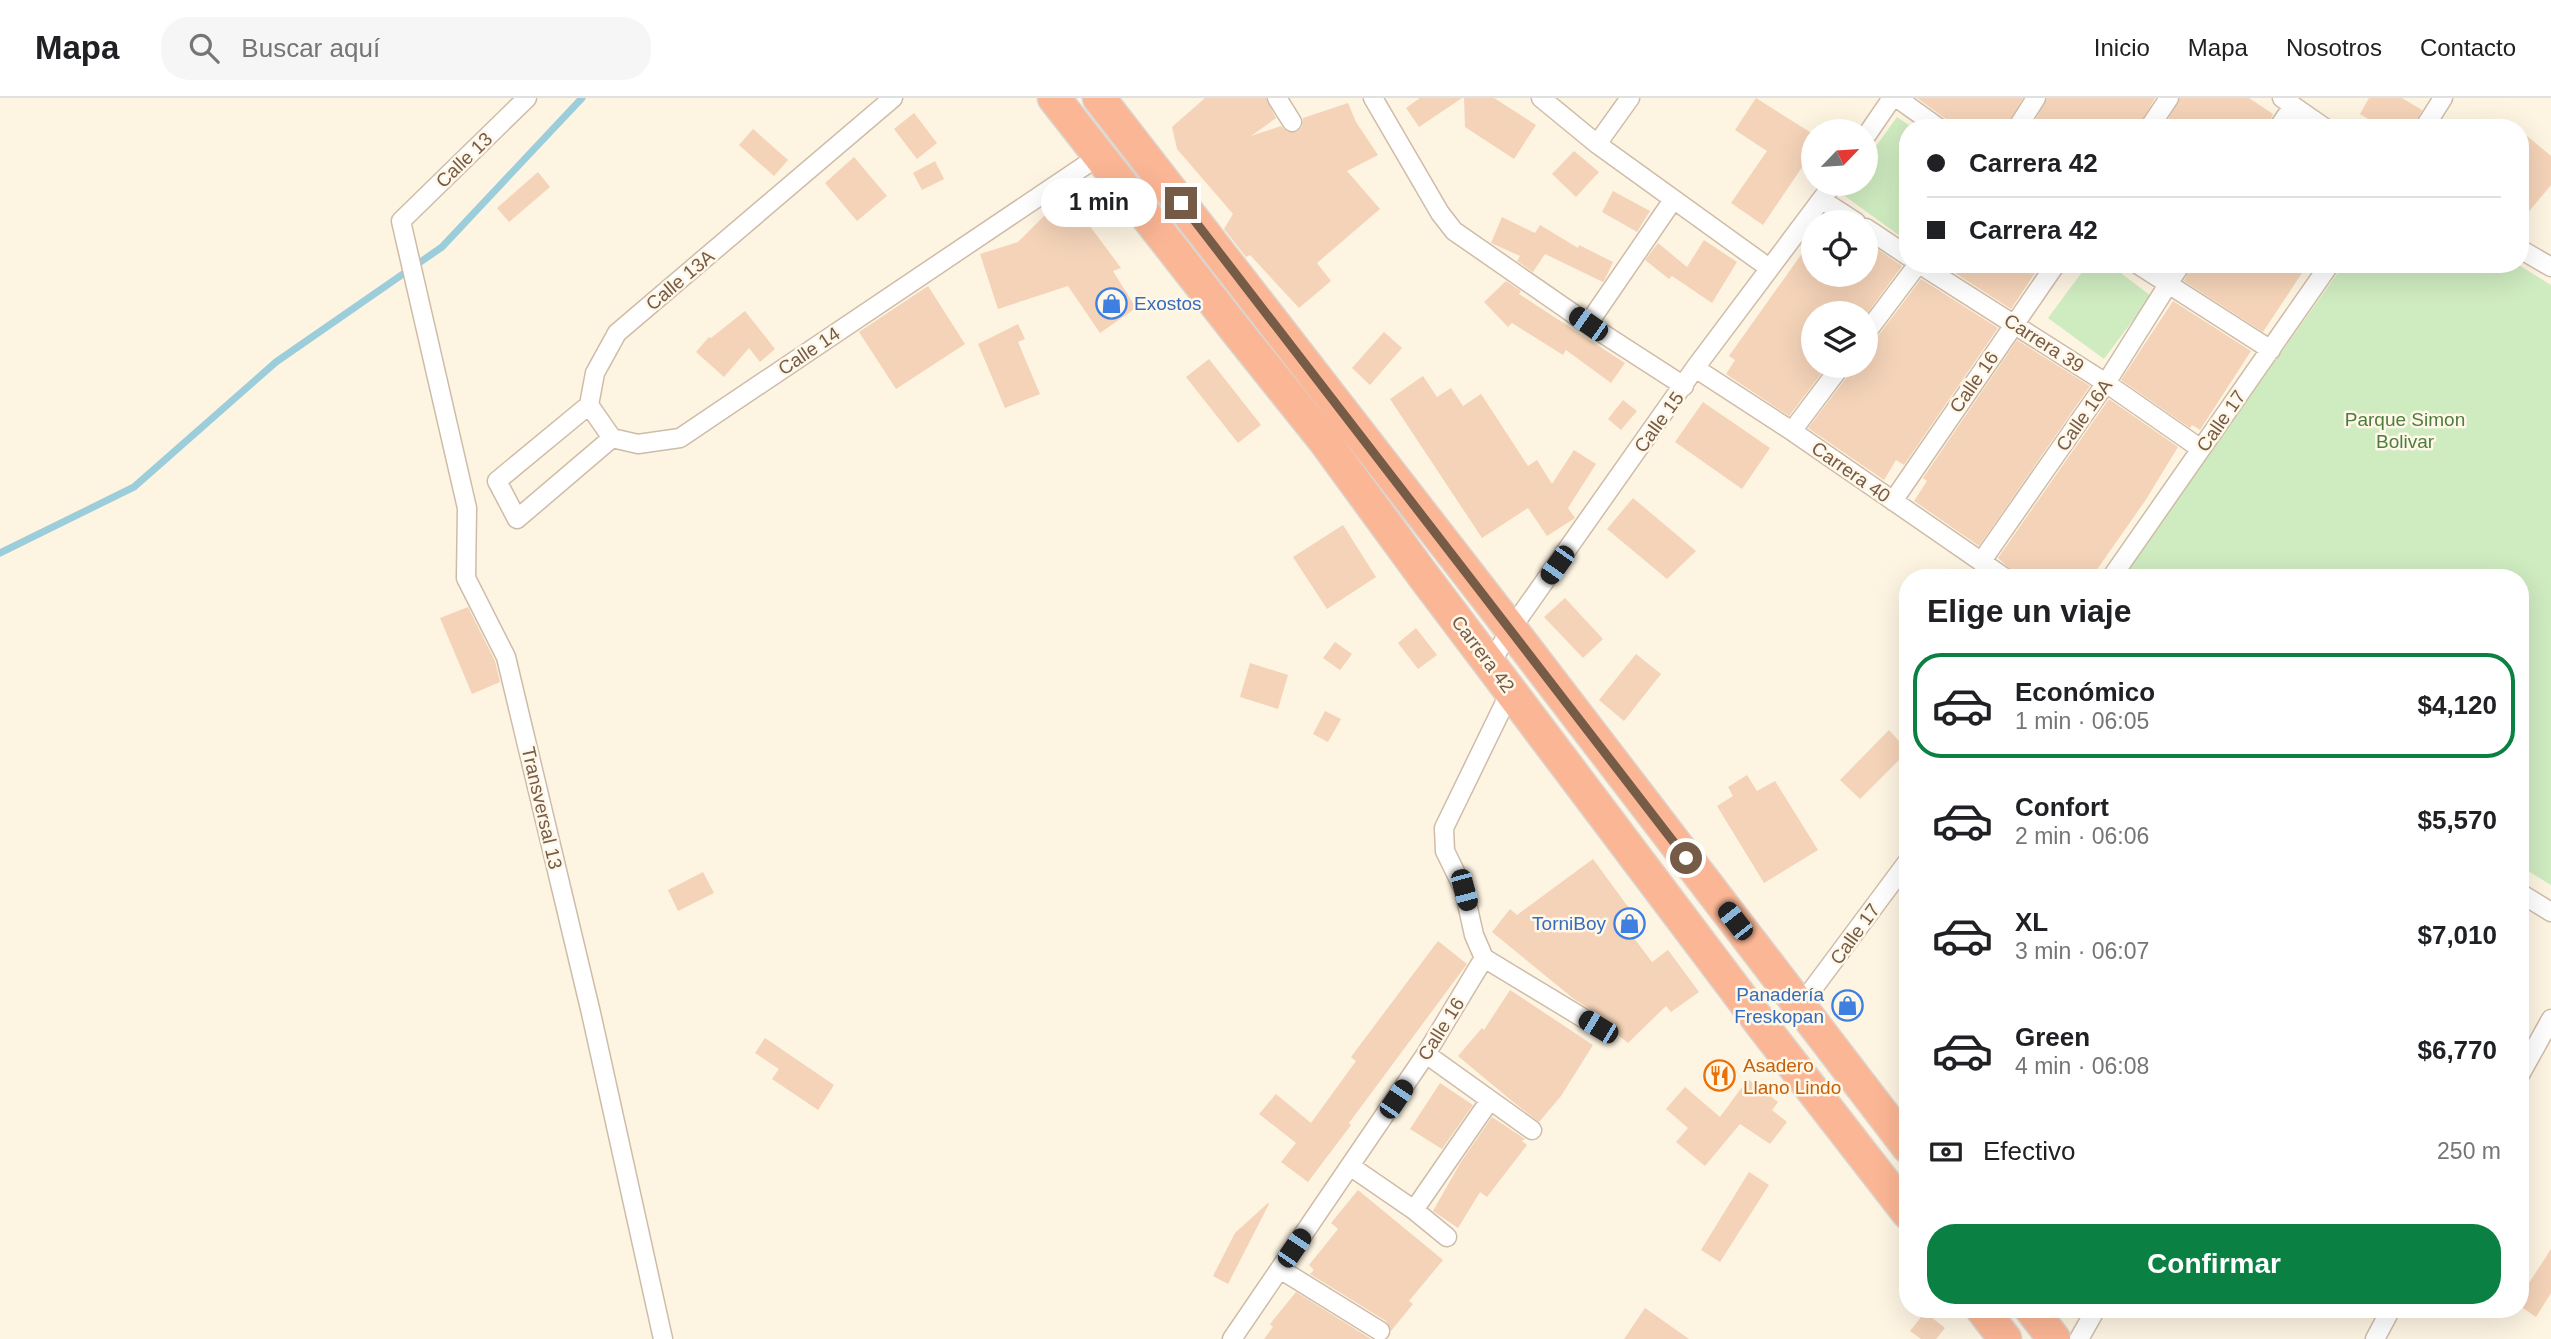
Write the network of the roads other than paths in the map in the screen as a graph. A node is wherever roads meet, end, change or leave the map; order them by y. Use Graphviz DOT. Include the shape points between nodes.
graph roads {
  1 [pos="527,98"];
  2 [pos="893,98"];
  3 [pos="1054,98"];
  4 [pos="1099,98"];
  5 [pos="1278,98"];
  6 [pos="1373,98"];
  7 [pos="1541,98"];
  8 [pos="1630,98"];
  9 [pos="1895,98"];
  10 [pos="2036,98"];
  11 [pos="2169,98"];
  12 [pos="2443,98"];
  13 [pos="2288,102"];
  14 [pos="1925,119"];
  15 [pos="2023,119"];
  16 [pos="2154,119"];
  17 [pos="2281,119"];
  18 [pos="2312,119"];
  19 [pos="2430,119"];
  20 [pos="1878,120"];
  21 [pos="1292,122"];
  22 [pos="1597,144"];
  23 [pos="1099,156"];
  24 [pos="1825,196"];
  25 [pos="1673,200"];
  26 [pos="1822,200"];
  27 [pos="1837,210"];
  28 [pos="401,221"];
  29 [pos="1878,236"];
  30 [pos="1899,250"];
  31 [pos="2529,254"];
  32 [pos="2551,267"];
  33 [pos="1769,268"];
  34 [pos="1911,273"];
  35 [pos="1932,273"];
  36 [pos="2050,273"];
  37 [pos="2150,273"];
  38 [pos="2175,273"];
  39 [pos="2324,273"];
  40 [pos="2167,284"];
  41 [pos="1878,317"];
  42 [pos="1588,324"];
  43 [pos="2014,324"];
  44 [pos="2271,350"];
  45 [pos="1695,368"];
  46 [pos="1832,378"];
  47 [pos="2106,383"];
  48 [pos="1684,386"];
  49 [pos="589,405"];
  50 [pos="1792,431"];
  51 [pos="612,438"];
  52 [pos="2201,449"];
  53 [pos="1893,500"];
  54 [pos="1981,562"];
  55 [pos="1992,569"];
  56 [pos="2117,569"];
  57 [pos="1511,629"];
  58 [pos="1490,664"];
  59 [pos="1511,690"];
  60 [pos="1899,872"];
  61 [pos="2529,899"];
  62 [pos="2551,912"];
  63 [pos="1484,958"];
  64 [pos="1800,1006"];
  65 [pos="2551,1019"];
  66 [pos="1598,1027"];
  67 [pos="1426,1054"];
  68 [pos="2529,1059"];
  69 [pos="1490,1100"];
  70 [pos="1532,1130"];
  71 [pos="1899,1135"];
  72 [pos="1350,1166"];
  73 [pos="1899,1201"];
  74 [pos="1414,1210"];
  75 [pos="1447,1237"];
  76 [pos="1280,1269"];
  77 [pos="1989,1318"];
  78 [pos="2038,1318"];
  79 [pos="2091,1318"];
  80 [pos="2386,1318"];
  81 [pos="1380,1331"];
  82 [pos="663,1339"];
  83 [pos="1232,1339"];
  84 [pos="2005,1339"];
  85 [pos="2054,1339"];
  86 [pos="2079,1339"];
  87 [pos="2375,1339"];
  1 -- 28 [label="street, Calle 13"];
  2 -- 49 [label="street, Calle 13A" via="617,333 595,373"];
  3 -- 23 [label="highway, Carrera 42"];
  4 -- 57 [label="highway, Carrera 42"];
  5 -- 21 [label="street"];
  6 -- 42 [label="street" via="1454,231"];
  7 -- 22 [label="street"];
  8 -- 22 [label="street"];
  9 -- 14 [label="street"];
  9 -- 20 [label="street"];
  10 -- 15 [label="street"];
  11 -- 16 [label="street"];
  12 -- 19 [label="street"];
  13 -- 17 [label="street"];
  13 -- 18 [label="street"];
  22 -- 25 [label="street"];
  23 -- 51 [label="street, Calle 14" via="680,438 638,444"];
  23 -- 58 [label="highway, Carrera 42" via="1324,440"];
  24 -- 26 [label="street, Calle 15"];
  25 -- 33 [label="street"];
  25 -- 42 [label="street"];
  26 -- 27 [label="street"];
  26 -- 33 [label="street, Calle 15"];
  28 -- 82 [label="street, Transversal 13" via="467,508 466,578 506,657"];
  29 -- 30 [label="street"];
  31 -- 32 [label="street"];
  33 -- 45 [label="street, Calle 15"];
  34 -- 41 [label="street"];
  35 -- 43 [label="street, Carrera 39"];
  36 -- 43 [label="street, Calle 16"];
  37 -- 40 [label="street"];
  38 -- 40 [label="street, Calle 16A"];
  39 -- 44 [label="street, Calle 17"];
  40 -- 44 [label="street"];
  40 -- 47 [label="street, Calle 16A"];
  42 -- 48 [label="street"];
  43 -- 47 [label="street, Carrera 39"];
  43 -- 53 [label="street, Calle 16"];
  44 -- 52 [label="street, Calle 17"];
  45 -- 48 [label="street, Calle 15"];
  45 -- 50 [label="street, Carrera 40"];
  46 -- 50 [label="street"];
  47 -- 52 [label="street, Carrera 39"];
  47 -- 54 [label="street, Calle 16A"];
  48 -- 57 [label="street, Calle 15"];
  49 -- 51 [label="street"];
  49 -- 51 [label="street" via="497,481 517,519"];
  50 -- 53 [label="street, Carrera 40"];
  52 -- 56 [label="street, Calle 17"];
  53 -- 54 [label="street, Carrera 40"];
  54 -- 55 [label="street, Carrera 40"];
  57 -- 58 [label="street, Calle 15"];
  57 -- 64 [label="highway, Carrera 42"];
  58 -- 59 [label="highway, Carrera 42"];
  59 -- 63 [label="street" via="1444,828 1445,851 1464,890"];
  59 -- 73 [label="highway, Carrera 42"];
  60 -- 64 [label="street, Calle 17"];
  61 -- 62 [label="street"];
  63 -- 66 [label="street"];
  63 -- 67 [label="street, Calle 16"];
  64 -- 71 [label="highway, Carrera 42"];
  65 -- 68 [label="street"];
  67 -- 69 [label="street"];
  67 -- 72 [label="street, Calle 16"];
  69 -- 70 [label="street"];
  69 -- 74 [label="street"];
  72 -- 74 [label="street"];
  72 -- 76 [label="street, Calle 16"];
  74 -- 75 [label="street"];
  76 -- 81 [label="street"];
  76 -- 83 [label="street, Calle 16"];
  77 -- 84 [label="highway"];
  78 -- 85 [label="highway"];
  79 -- 86 [label="street"];
  80 -- 87 [label="street"];
}
